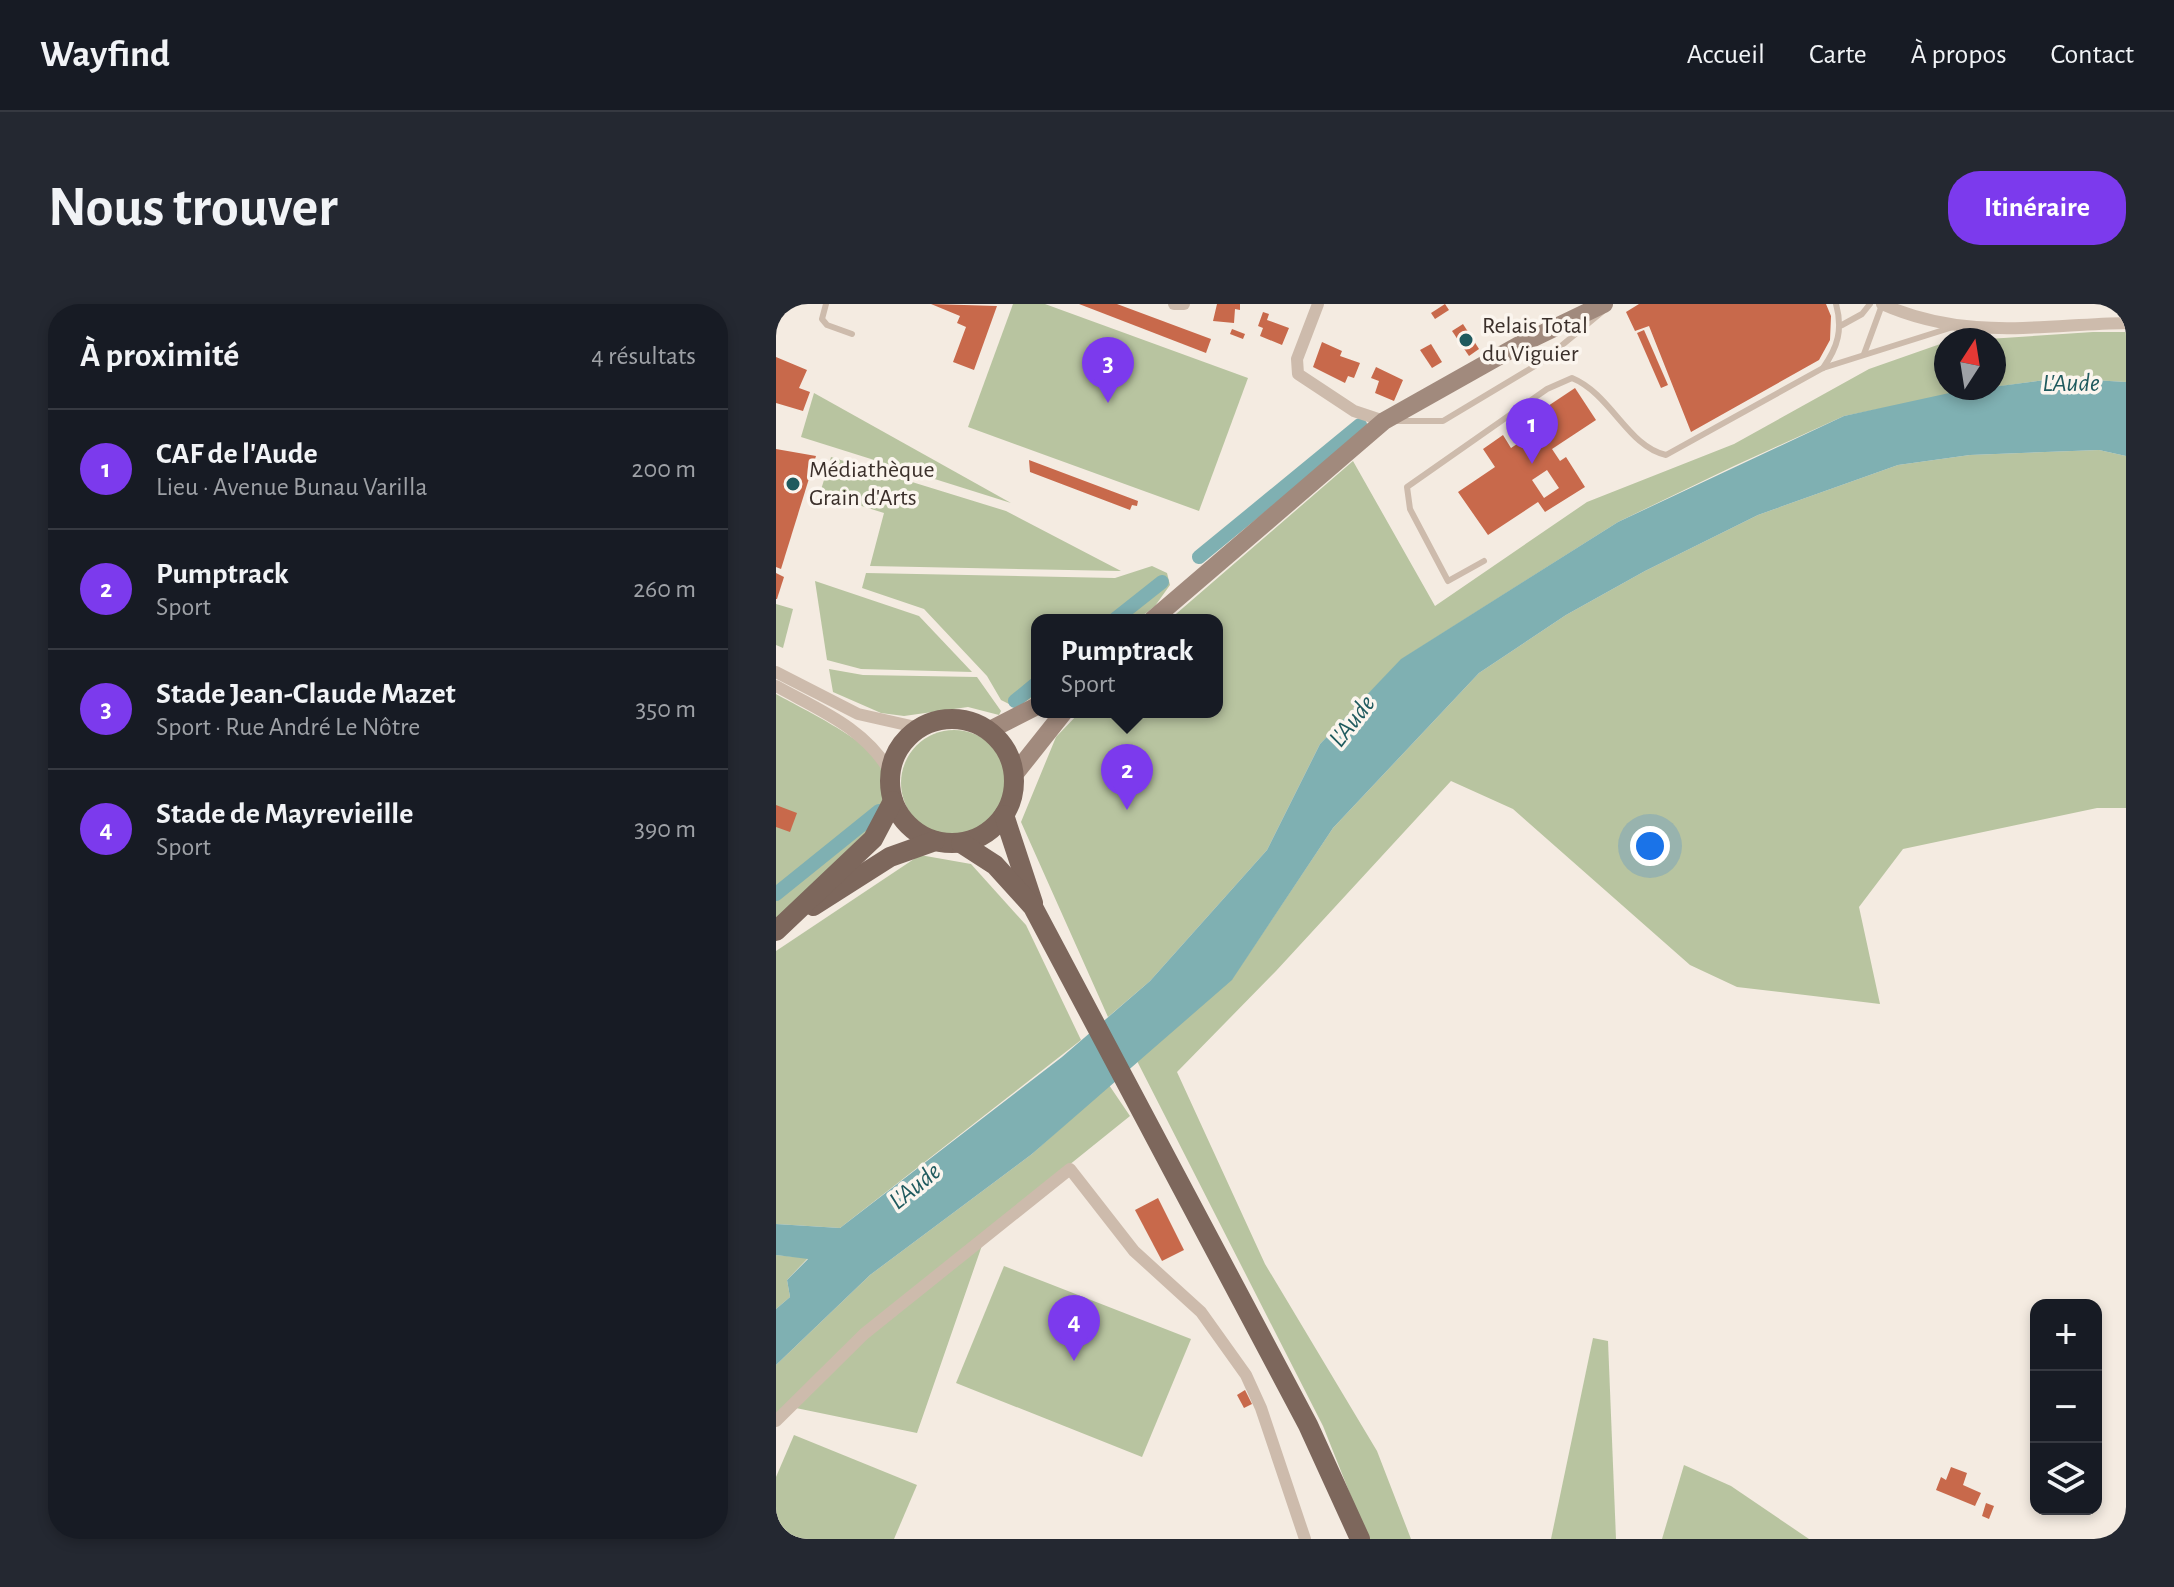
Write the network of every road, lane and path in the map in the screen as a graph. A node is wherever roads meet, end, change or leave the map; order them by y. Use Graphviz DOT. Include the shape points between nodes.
graph roads {
  1 [pos="826,304"];
  2 [pos="1174,304"];
  3 [pos="1184,304"];
  4 [pos="1318,304"];
  5 [pos="1577,304"];
  6 [pos="1607,304"];
  7 [pos="1836,304"];
  8 [pos="1870,304"];
  9 [pos="1882,304"];
  10 [pos="2126,323"];
  11 [pos="1842,325"];
  12 [pos="1955,327"];
  13 [pos="852,334"];
  14 [pos="1519,345"];
  15 [pos="1864,354"];
  16 [pos="1823,368"];
  17 [pos="1384,421"];
  18 [pos="1484,561"];
  19 [pos="1159,614"];
  20 [pos="776,672"];
  21 [pos="776,686"];
  22 [pos="1031,709"];
  23 [pos="1059,718"];
  24 [pos="920,728"];
  25 [pos="988,731"];
  26 [pos="890,772"];
  27 [pos="1014,775"];
  28 [pos="893,801"];
  29 [pos="1004,815"];
  30 [pos="935,841"];
  31 [pos="961,843"];
  32 [pos="1033,907"];
  33 [pos="784,924"];
  34 [pos="776,1421"];
  35 [pos="1305,1539"];
  36 [pos="1360,1539"];
  1 -- 13 [label="lane" via="822,319 827,325"];
  2 -- 3 [label="street"];
  4 -- 17 [label="street" via="1297,359 1298,374 1354,411"];
  5 -- 14 [label="main road"];
  6 -- 14 [label="main road"];
  6 -- 17 [label="lane" via="1543,361 1443,421"];
  7 -- 11 [label="lane"];
  8 -- 11 [label="lane"];
  9 -- 12 [label="street" via="1916,319"];
  9 -- 15 [label="lane"];
  10 -- 12 [label="street"];
  11 -- 16 [label="lane"];
  12 -- 15 [label="lane"];
  14 -- 17 [label="main road"];
  15 -- 16 [label="lane"];
  16 -- 18 [label="lane" via="1666,455 1650,452 1591,386 1572,378 1547,389 1407,487 1410,509 1448,581"];
  17 -- 19 [label="main road"];
  20 -- 24 [label="street" via="858,714"];
  21 -- 26 [label="street" via="853,729 877,750"];
  22 -- 25 [label="main road"];
  23 -- 27 [label="main road"];
  24 -- 25 [label="main road" via="955,719"];
  24 -- 26 [label="main road" via="900,746"];
  25 -- 27 [label="main road" via="1006,750"];
  26 -- 28 [label="main road"];
  27 -- 29 [label="main road"];
  28 -- 30 [label="main road" via="908,826"];
  28 -- 33 [label="main road" via="873,839"];
  29 -- 31 [label="main road" via="986,834"];
  29 -- 32 [label="main road"];
  30 -- 31 [label="main road"];
  30 -- 33 [label="main road" via="890,857"];
  31 -- 32 [label="main road" via="995,865"];
  32 -- 36 [label="main road" via="1273,1359"];
  34 -- 35 [label="street" via="864,1334 1070,1169 1134,1251 1201,1312 1246,1375"];
}
